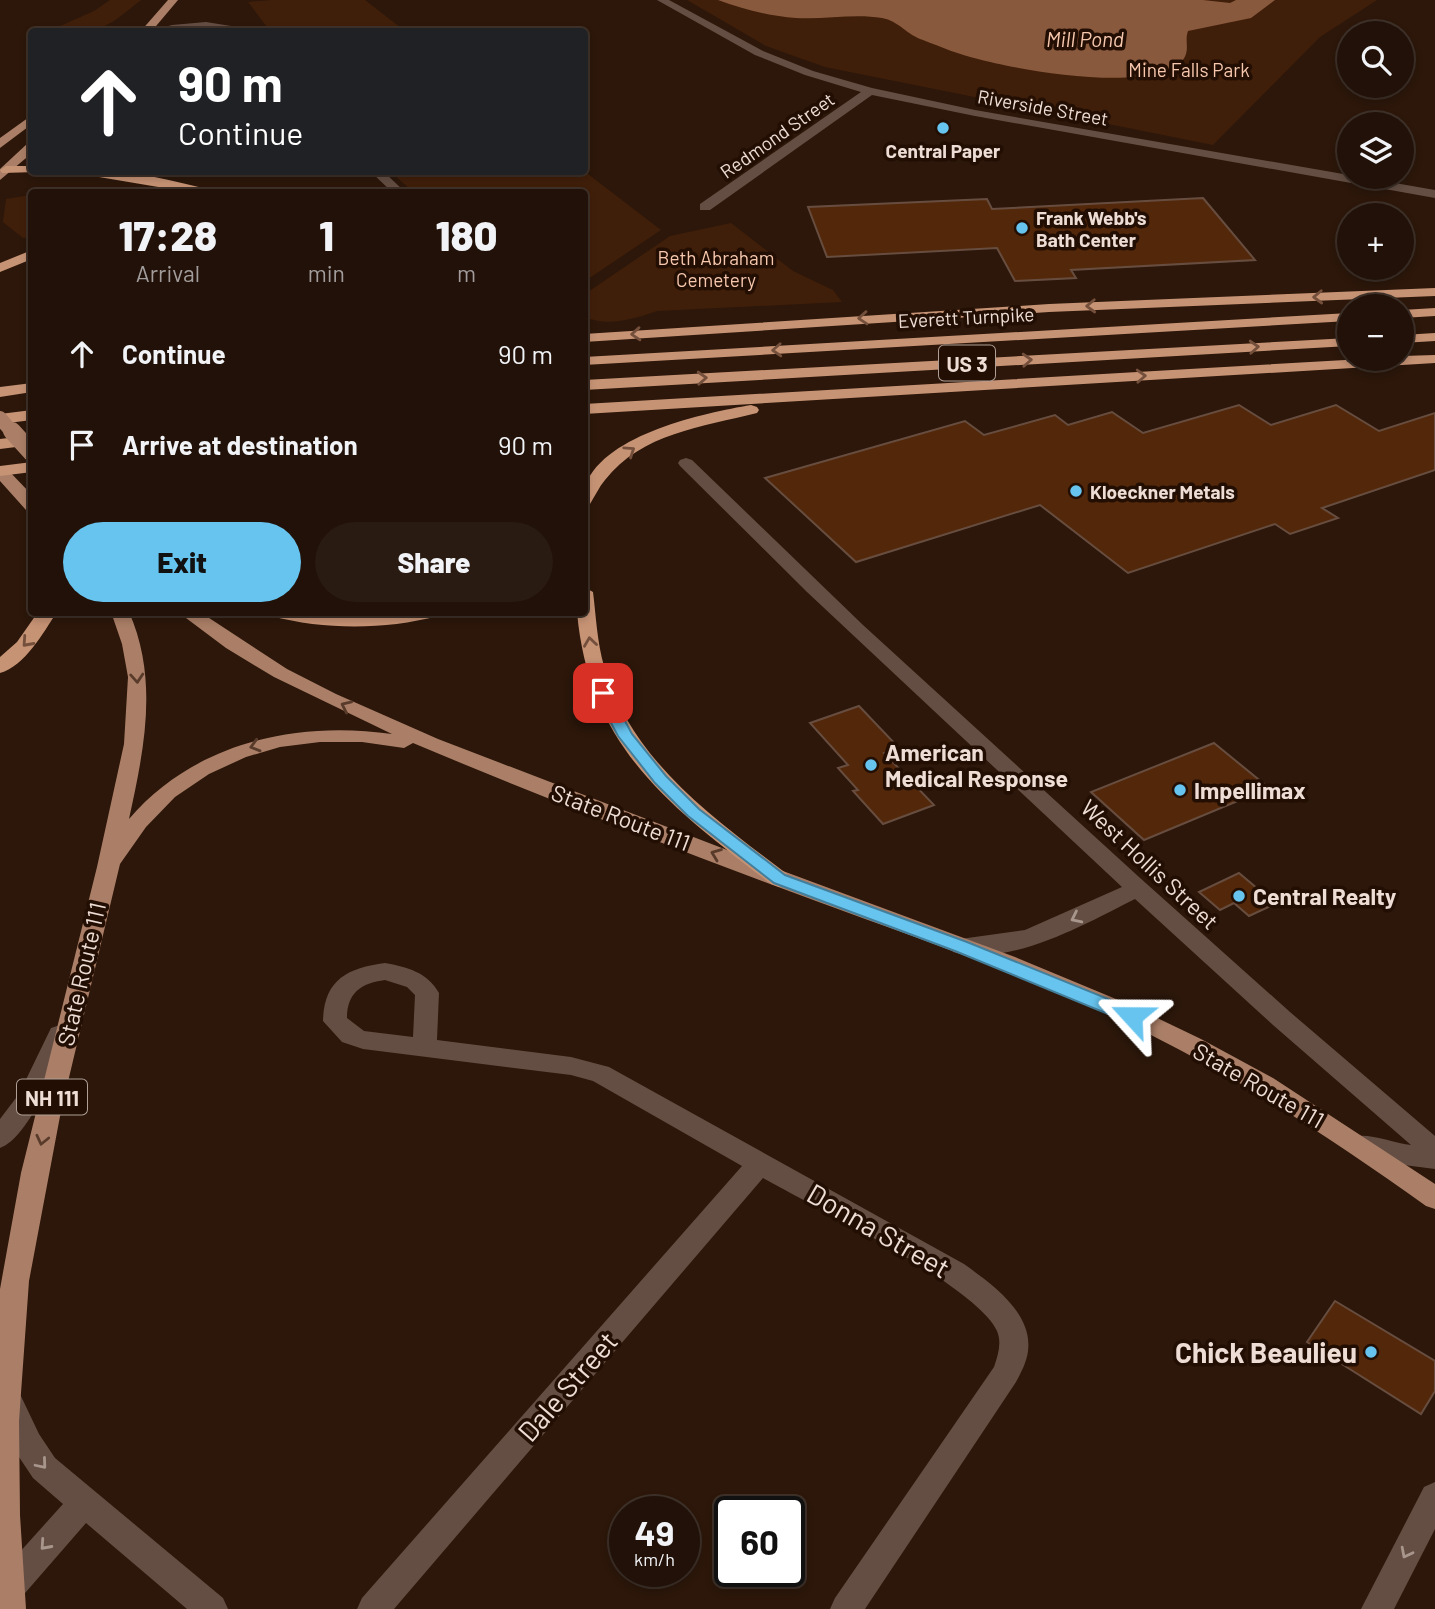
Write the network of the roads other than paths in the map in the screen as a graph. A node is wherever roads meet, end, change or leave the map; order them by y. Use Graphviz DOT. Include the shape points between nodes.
graph roads {
  1 [pos="173,0"];
  2 [pos="662,0"];
  3 [pos="164,12"];
  4 [pos="200,26"];
  5 [pos="149,28"];
  6 [pos="184,28"];
  7 [pos="229,28"];
  8 [pos="870,90"];
  9 [pos="28,121"];
  10 [pos="0,144"];
  11 [pos="28,150"];
  12 [pos="28,170"];
  13 [pos="2,173"];
  14 [pos="113,175"];
  15 [pos="158,175"];
  16 [pos="380,175"];
  17 [pos="190,189"];
  18 [pos="196,189"];
  19 [pos="396,189"];
  20 [pos="1435,194"];
  21 [pos="705,207"];
  22 [pos="28,256"];
  23 [pos="0,268"];
  24 [pos="1435,292"];
  25 [pos="1435,312"];
  26 [pos="1414,313"];
  27 [pos="1337,318"];
  28 [pos="588,337"];
  29 [pos="1435,337"];
  30 [pos="1414,338"];
  31 [pos="1337,343"];
  32 [pos="1435,359"];
  33 [pos="588,361"];
  34 [pos="1024,382"];
  35 [pos="588,385"];
  36 [pos="28,388"];
  37 [pos="0,392"];
  38 [pos="588,409"];
  39 [pos="28,416"];
  40 [pos="0,419"];
  41 [pos="28,440"];
  42 [pos="0,444"];
  43 [pos="28,449"];
  44 [pos="686,463"];
  45 [pos="28,468"];
  46 [pos="0,471"];
  47 [pos="588,494"];
  48 [pos="28,502"];
  49 [pos="46,616"];
  50 [pos="121,616"];
  51 [pos="193,616"];
  52 [pos="313,616"];
  53 [pos="412,616"];
  54 [pos="588,616"];
  55 [pos="0,667"];
  56 [pos="490,765"];
  57 [pos="779,879"];
  58 [pos="101,887"];
  59 [pos="1138,888"];
  60 [pos="961,946"];
  61 [pos="79,983"];
  62 [pos="425,1048"];
  63 [pos="0,1138"];
  64 [pos="1351,1140"];
  65 [pos="1435,1151"];
  66 [pos="1435,1159"];
  67 [pos="760,1163"];
  68 [pos="1435,1198"];
  69 [pos="4,1381"];
  70 [pos="1435,1497"];
  71 [pos="84,1503"];
  72 [pos="9,1599"];
  73 [pos="212,1609"];
  74 [pos="373,1609"];
  75 [pos="846,1609"];
  76 [pos="1377,1609"];
  1 -- 3 [label="main road"];
  2 -- 8 [label="street, Riverside Street" via="759,53"];
  3 -- 4 [label="street" via="171,20"];
  3 -- 5 [label="main road"];
  4 -- 6 [label="street"];
  4 -- 7 [label="street"];
  8 -- 20 [label="street, Riverside Street"];
  8 -- 21 [label="street, Redmond Street"];
  9 -- 10 [label="main road"];
  11 -- 13 [label="main road"];
  12 -- 13 [label="highway"];
  14 -- 17 [label="highway"];
  15 -- 18 [label="highway"];
  16 -- 19 [label="street"];
  22 -- 23 [label="highway"];
  24 -- 28 [label="highway, one-way" via="1049,308"];
  25 -- 26 [label="highway"];
  27 -- 33 [label="highway, Everett Turnpike / US 3, one-way"];
  29 -- 30 [label="highway"];
  35 -- 31 [label="highway, US 3, one-way"];
  34 -- 32 [label="highway, one-way"];
  34 -- 38 [label="highway"];
  47 -- 34 [label="highway, one-way" via="602,473 626,452 666,431 706,418"];
  36 -- 37 [label="highway"];
  39 -- 40 [label="highway"];
  40 -- 43 [label="main road, bridge"];
  41 -- 42 [label="highway"];
  44 -- 59 [label="street, West Hollis Street" via="906,675"];
  45 -- 46 [label="highway"];
  46 -- 48 [label="main road"];
  49 -- 55 [label="highway, one-way" via="32,638"];
  50 -- 58 [label="main road, State Route 111 / NH 111, one-way" via="136,665 139,702 131,760"];
  56 -- 51 [label="main road, State Route 111, one-way" via="381,723 305,687"];
  52 -- 53 [label="highway" via="359,621"];
  57 -- 54 [label="highway, one-way" via="694,813 625,736 596,673"];
  57 -- 56 [label="main road, State Route 111, one-way"];
  56 -- 58 [label="main road, one-way" via="361,735 302,737 245,749 197,771 159,799 127,837"];
  57 -- 60 [label="main road, State Route 111"];
  58 -- 61 [label="main road, State Route 111 / NH 111"];
  59 -- 60 [label="street, one-way" via="1025,940"];
  59 -- 65 [label="street, West Hollis Street"];
  60 -- 64 [label="main road, State Route 111" via="1155,1027"];
  61 -- 63 [label="street" via="38,1085"];
  61 -- 69 [label="main road, State Route 111 / NH 111, one-way" via="22,1234"];
  62 -- 67 [label="street, Donna Street" via="570,1066 600,1074"];
  64 -- 66 [label="street" via="1388,1153"];
  64 -- 68 [label="main road, State Route 111"];
  67 -- 74 [label="street, Dale Street"];
  67 -- 75 [label="street, Donna Street" via="954,1272 988,1298 1007,1322 1014,1347 1006,1373"];
  69 -- 71 [label="street, one-way" via="13,1414 35,1458"];
  69 -- 72 [label="main road, State Route 111 / NH 111"];
  70 -- 76 [label="street, one-way"];
  71 -- 72 [label="street, one-way"];
  71 -- 73 [label="street"];
}
